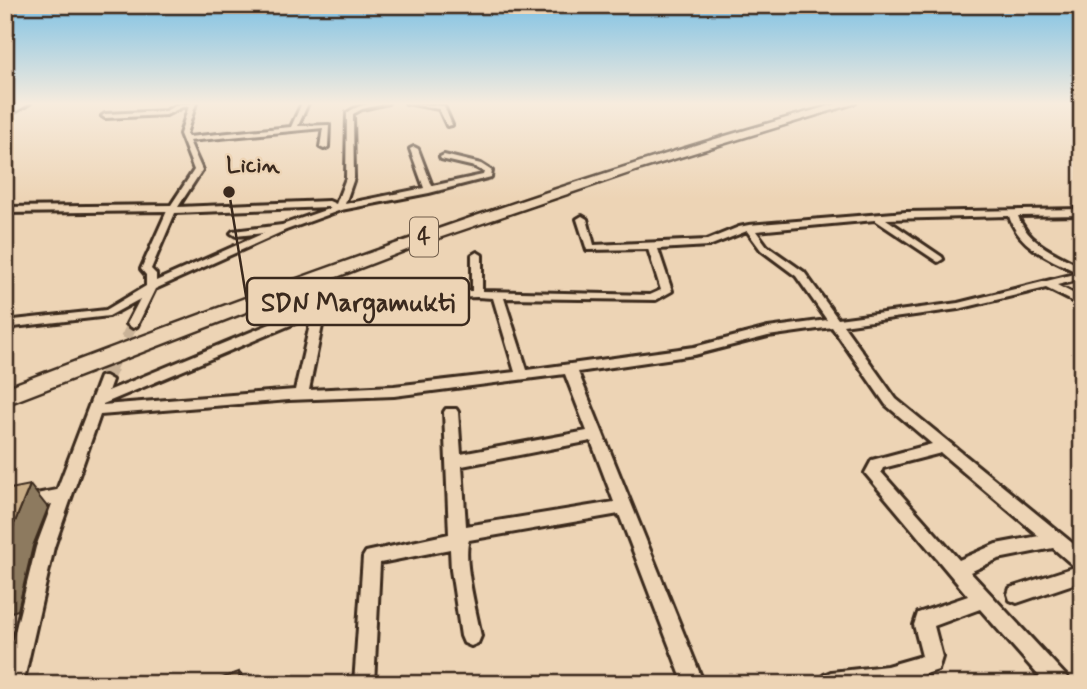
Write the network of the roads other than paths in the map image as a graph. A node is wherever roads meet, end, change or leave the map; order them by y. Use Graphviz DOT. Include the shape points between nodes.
graph roads {
  1 [pos="184,135"];
  2 [pos="232,135"];
  3 [pos="325,135"];
  4 [pos="350,135"];
  5 [pos="726,135"];
  6 [pos="739,135"];
  7 [pos="186,139"];
  8 [pos="324,147"];
  9 [pos="414,149"];
  10 [pos="444,157"];
  11 [pos="429,190"];
  12 [pos="339,208"];
  13 [pos="173,209"];
  14 [pos="5,210"];
  15 [pos="1082,212"];
  16 [pos="1013,214"];
  17 [pos="878,218"];
  18 [pos="240,219"];
  19 [pos="582,219"];
  20 [pos="284,228"];
  21 [pos="749,228"];
  22 [pos="652,246"];
  23 [pos="477,255"];
  24 [pos="938,259"];
  25 [pos="1082,271"];
  26 [pos="1082,276"];
  27 [pos="1048,285"];
  28 [pos="151,287"];
  29 [pos="477,294"];
  30 [pos="498,295"];
  31 [pos="1082,303"];
  32 [pos="320,307"];
  33 [pos="832,323"];
  34 [pos="133,324"];
  35 [pos="5,325"];
  36 [pos="570,369"];
  37 [pos="523,374"];
  38 [pos="105,380"];
  39 [pos="5,384"];
  40 [pos="301,394"];
  41 [pos="5,397"];
  42 [pos="97,406"];
  43 [pos="451,412"];
  44 [pos="596,435"];
  45 [pos="942,447"];
  46 [pos="455,461"];
  47 [pos="61,496"];
  48 [pos="5,507"];
  49 [pos="623,507"];
  50 [pos="460,536"];
  51 [pos="1056,540"];
  52 [pos="1082,562"];
  53 [pos="956,569"];
  54 [pos="1082,573"];
  55 [pos="1017,594"];
  56 [pos="981,600"];
  57 [pos="471,636"];
  58 [pos="831,682"];
  59 [pos="13,684"];
  60 [pos="364,684"];
  61 [pos="694,684"];
  62 [pos="1060,684"];
  1 -- 7 [label="street"];
  2 -- 7 [label="street"];
  3 -- 8 [label="street"];
  4 -- 12 [label="street" via="350,178"];
  5 -- 39 [label="highway, 4" via="470,213"];
  6 -- 41 [label="highway, 4" via="478,218"];
  7 -- 13 [label="street" via="198,170"];
  9 -- 11 [label="street"];
  10 -- 11 [label="street" via="482,166 487,177"];
  11 -- 12 [label="street"];
  12 -- 13 [label="street" via="329,204"];
  12 -- 20 [label="street"];
  13 -- 14 [label="street"];
  13 -- 28 [label="street" via="146,267"];
  15 -- 16 [label="street"];
  16 -- 17 [label="street"];
  16 -- 25 [label="street" via="1024,238"];
  17 -- 21 [label="street"];
  17 -- 24 [label="street"];
  18 -- 20 [label="street" via="234,237"];
  19 -- 22 [label="street" via="590,248"];
  20 -- 28 [label="street"];
  21 -- 22 [label="street" via="709,243"];
  21 -- 33 [label="street" via="764,247 800,274"];
  22 -- 30 [label="street" via="667,291 658,296"];
  23 -- 29 [label="street"];
  26 -- 27 [label="street"];
  27 -- 31 [label="street"];
  27 -- 33 [label="street" via="958,306"];
  28 -- 34 [label="street"];
  28 -- 35 [label="street" via="109,313"];
  29 -- 30 [label="street"];
  29 -- 32 [label="street" via="359,297"];
  30 -- 37 [label="street"];
  32 -- 40 [label="street"];
  32 -- 42 [label="street"];
  33 -- 36 [label="street" via="768,332 694,351"];
  33 -- 45 [label="street" via="878,389"];
  36 -- 37 [label="street"];
  36 -- 44 [label="street"];
  37 -- 40 [label="street" via="394,391"];
  38 -- 42 [label="street"];
  40 -- 42 [label="street"];
  42 -- 47 [label="street"];
  43 -- 46 [label="street"];
  44 -- 46 [label="street"];
  44 -- 49 [label="street"];
  45 -- 51 [label="street"];
  45 -- 53 [label="street" via="877,464 873,473"];
  46 -- 50 [label="street"];
  47 -- 48 [label="street"];
  47 -- 59 [label="street"];
  49 -- 50 [label="street"];
  49 -- 61 [label="street"];
  50 -- 57 [label="street" via="460,570"];
  50 -- 60 [label="street" via="378,554 370,561"];
  51 -- 52 [label="street"];
  51 -- 53 [label="street" via="996,552"];
  53 -- 56 [label="street"];
  54 -- 55 [label="street"];
  56 -- 58 [label="street" via="925,620 923,627 934,654 931,663 887,676"];
  56 -- 62 [label="street"];
}
